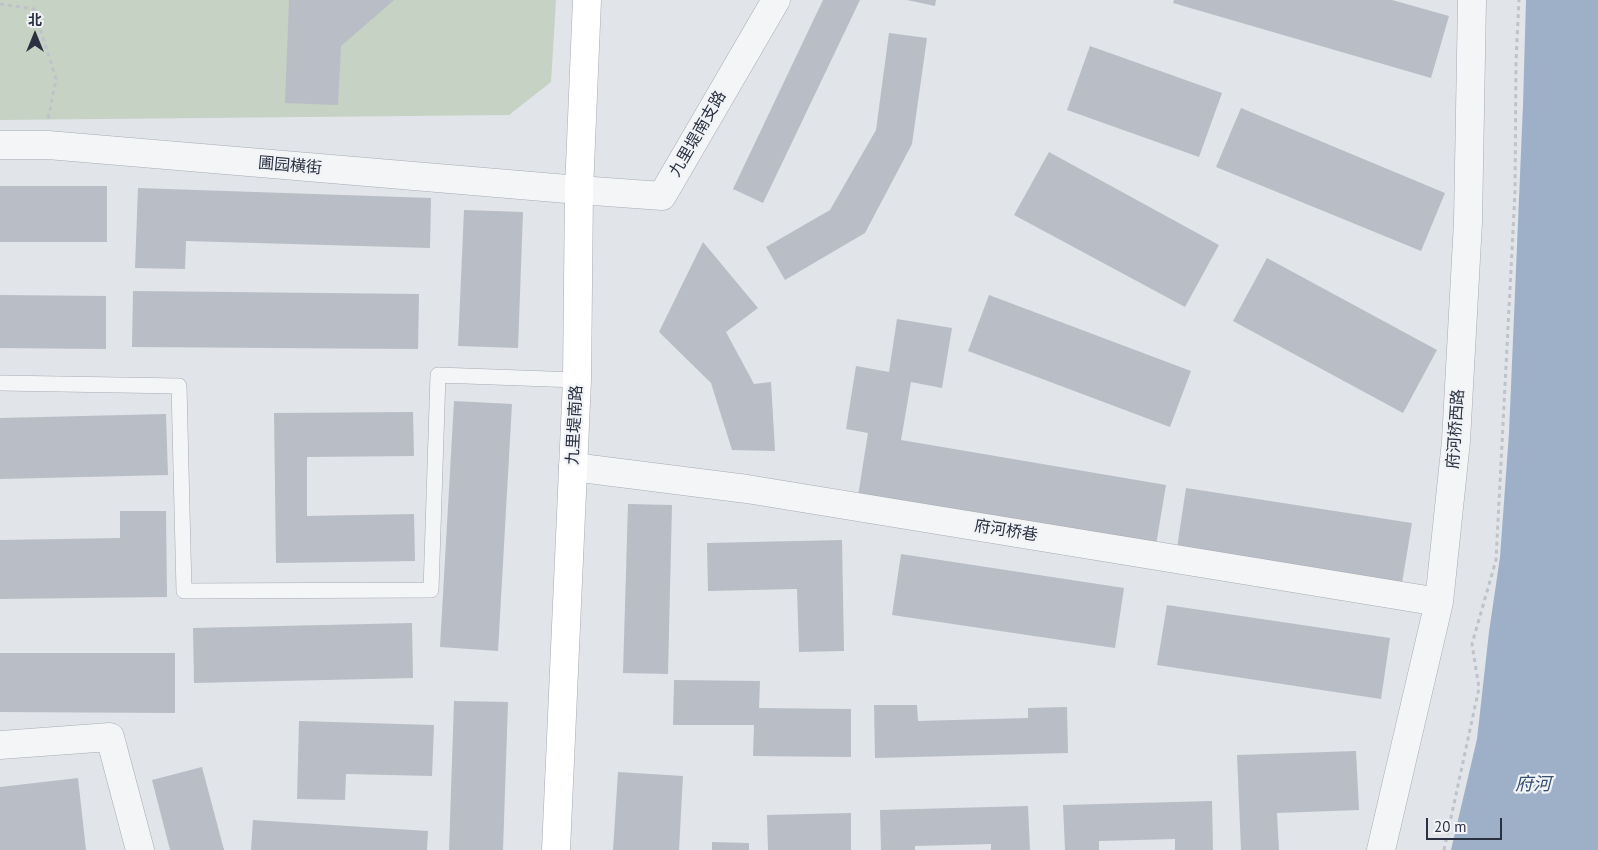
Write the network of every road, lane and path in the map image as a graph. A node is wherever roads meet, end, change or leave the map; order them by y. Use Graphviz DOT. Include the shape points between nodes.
graph roads {
  1 [pos="587,0"];
  2 [pos="776,0"];
  3 [pos="1472,0"];
  4 [pos="1519,0"];
  5 [pos="0,4"];
  6 [pos="48,117"];
  7 [pos="0,145"];
  8 [pos="579,190"];
  9 [pos="577,380"];
  10 [pos="0,383"];
  11 [pos="573,467"];
  12 [pos="1439,602"];
  13 [pos="0,745"];
  14 [pos="140,850"];
  15 [pos="556,850"];
  16 [pos="1381,850"];
  17 [pos="1444,850"];
  1 -- 8 [label="street, 九里堤南路"];
  2 -- 8 [label="street, 九里堤南支路" via="662,196"];
  3 -- 12 [label="street, 府河桥西路" via="1468,222 1457,421"];
  4 -- 17 [label="path" via="1515,192 1496,560 1472,644 1478,688"];
  5 -- 6 [label="path" via="34,9 56,79"];
  7 -- 8 [label="street, 圃园横街" via="48,145"];
  8 -- 9 [label="street, 九里堤南路"];
  9 -- 10 [label="lane" via="438,375 432,590 184,591 179,386"];
  9 -- 11 [label="street, 九里堤南路"];
  11 -- 12 [label="street, 府河桥巷" via="747,489"];
  11 -- 15 [label="street, 九里堤南路"];
  12 -- 16 [label="street, 府河桥西路"];
  13 -- 14 [label="street" via="110,736"];
}
